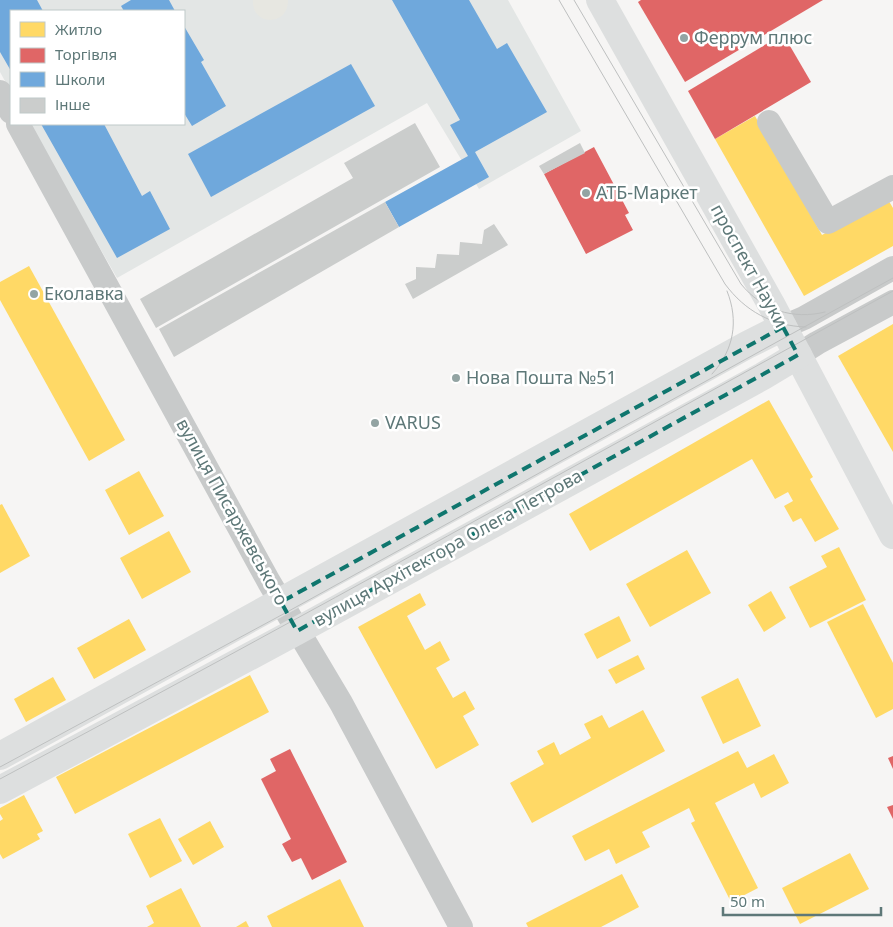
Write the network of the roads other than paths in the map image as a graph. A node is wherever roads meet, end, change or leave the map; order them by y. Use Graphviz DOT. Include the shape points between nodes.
graph roads {
  1 [pos="600,0"];
  2 [pos="0,92"];
  3 [pos="10,110"];
  4 [pos="770,122"];
  5 [pos="19,125"];
  6 [pos="893,187"];
  7 [pos="893,268"];
  8 [pos="893,302"];
  9 [pos="783,327"];
  10 [pos="798,356"];
  11 [pos="893,535"];
  12 [pos="281,602"];
  13 [pos="297,631"];
  14 [pos="0,756"];
  15 [pos="0,790"];
  16 [pos="461,927"];
  1 -- 9 [label="main road, проспект Науки"];
  2 -- 3 [label="street"];
  4 -- 6 [label="street" via="828,222"];
  5 -- 12 [label="street, вулиця Писаржевського"];
  7 -- 9 [label="street"];
  8 -- 10 [label="street, вулиця Архітектора Олега Петрова"];
  9 -- 10 [label="main road, проспект Науки"];
  9 -- 12 [label="main road, вулиця Архітектора Олега Петрова"];
  10 -- 11 [label="main road, проспект Науки"];
  10 -- 13 [label="main road, вулиця Архітектора Олега Петрова"];
  12 -- 13 [label="street, вулиця Писаржевського"];
  12 -- 14 [label="main road, вулиця Архітектора Олега Петрова"];
  13 -- 15 [label="main road, вулиця Архітектора Олега Петрова"];
  13 -- 16 [label="street, вулиця Писаржевського" via="341,703"];
}
